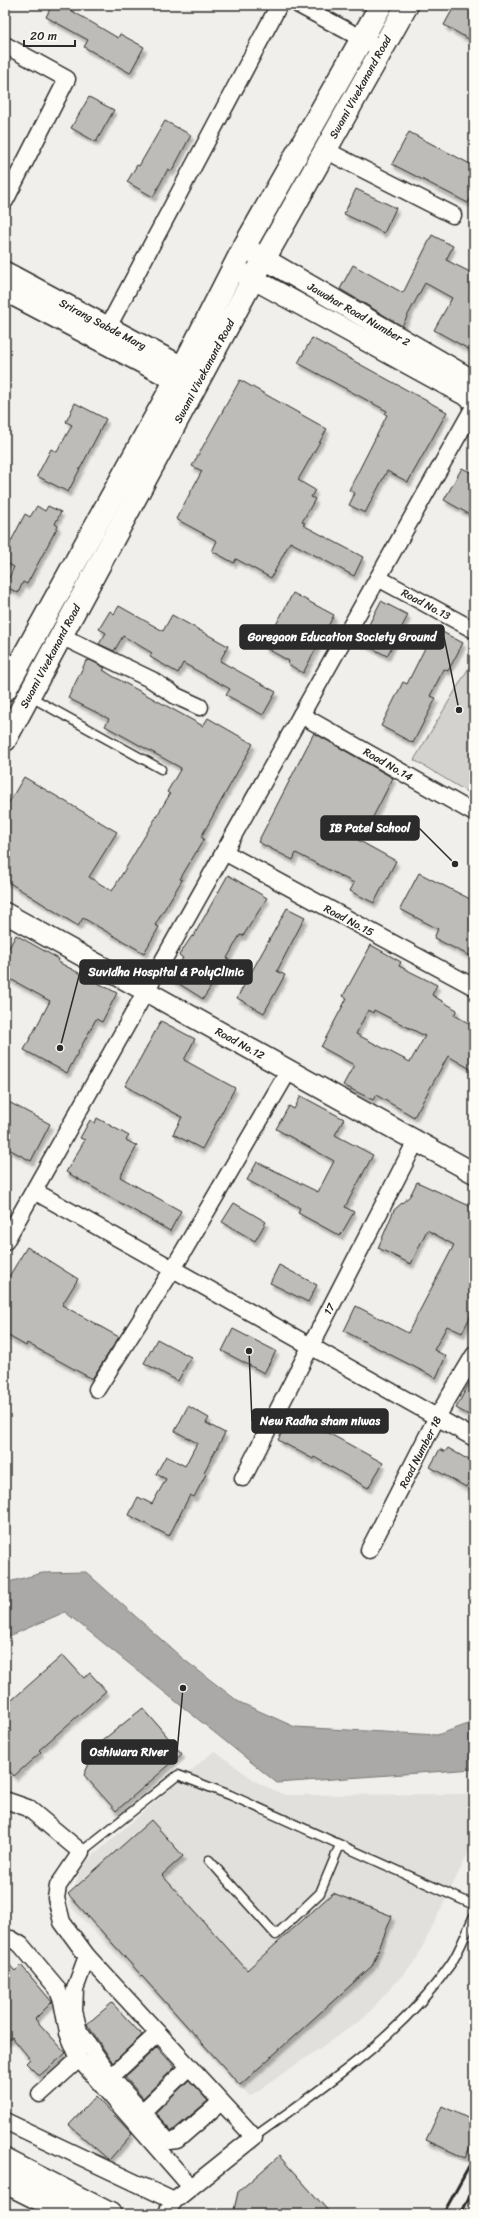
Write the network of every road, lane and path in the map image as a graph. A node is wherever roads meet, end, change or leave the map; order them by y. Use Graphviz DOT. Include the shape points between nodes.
graph roads {
  1 [pos="279,5"];
  2 [pos="299,5"];
  3 [pos="381,5"];
  4 [pos="406,5"];
  5 [pos="361,38"];
  6 [pos="5,45"];
  7 [pos="381,48"];
  8 [pos="325,150"];
  9 [pos="5,201"];
  10 [pos="453,215"];
  11 [pos="244,247"];
  12 [pos="264,259"];
  13 [pos="234,269"];
  14 [pos="5,272"];
  15 [pos="253,279"];
  16 [pos="5,290"];
  17 [pos="108,327"];
  18 [pos="188,378"];
  19 [pos="474,381"];
  20 [pos="474,400"];
  21 [pos="474,407"];
  22 [pos="378,578"];
  23 [pos="474,630"];
  24 [pos="61,636"];
  25 [pos="5,690"];
  26 [pos="29,696"];
  27 [pos="200,707"];
  28 [pos="301,715"];
  29 [pos="5,740"];
  30 [pos="161,769"];
  31 [pos="474,813"];
  32 [pos="224,852"];
  33 [pos="5,913"];
  34 [pos="474,987"];
  35 [pos="146,991"];
  36 [pos="289,1070"];
  37 [pos="416,1141"];
  38 [pos="474,1173"];
  39 [pos="34,1191"];
  40 [pos="5,1242"];
  41 [pos="174,1269"];
  42 [pos="310,1346"];
  43 [pos="474,1355"];
  44 [pos="97,1390"];
  45 [pos="437,1417"];
  46 [pos="474,1438"];
  47 [pos="243,1478"];
  48 [pos="369,1550"];
  49 [pos="5,1800"];
  50 [pos="340,1845"];
  51 [pos="81,1852"];
  52 [pos="209,1860"];
  53 [pos="474,1905"];
  54 [pos="474,1916"];
  55 [pos="5,1939"];
  56 [pos="87,1956"];
  57 [pos="158,2033"];
  58 [pos="79,2059"];
  59 [pos="189,2067"];
  60 [pos="111,2077"];
  61 [pos="40,2094"];
  62 [pos="221,2102"];
  63 [pos="142,2112"];
  64 [pos="5,2121"];
  65 [pos="254,2137"];
  66 [pos="5,2160"];
  67 [pos="5,2182"];
  68 [pos="191,2187"];
  69 [pos="170,2208"];
  70 [pos="69,2214"];
  71 [pos="110,2214"];
  1 -- 17 [label="street"];
  2 -- 5 [label="street"];
  3 -- 5 [label="main road, Swami Vivekanand Road"];
  4 -- 7 [label="main road, Swami Vivekanand Road"];
  5 -- 7 [label="street"];
  5 -- 11 [label="main road, Swami Vivekanand Road"];
  6 -- 9 [label="street" via="67,78"];
  7 -- 8 [label="main road, Swami Vivekanand Road"];
  8 -- 10 [label="street"];
  8 -- 12 [label="main road, Swami Vivekanand Road"];
  11 -- 12 [label="street, Jawahar Road Number 2"];
  11 -- 13 [label="main road, Swami Vivekanand Road"];
  12 -- 15 [label="main road, Swami Vivekanand Road"];
  12 -- 19 [label="street, Jawahar Road Number 2"];
  13 -- 15 [label="street, Jawahar Road Number 2"];
  13 -- 18 [label="main road, Swami Vivekanand Road"];
  14 -- 17 [label="street, Srirang Sabde Marg"];
  15 -- 18 [label="main road, Swami Vivekanand Road"];
  15 -- 20 [label="street, Jawahar Road Number 2"];
  16 -- 18 [label="street, Srirang Sabde Marg"];
  17 -- 18 [label="street, Srirang Sabde Marg"];
  18 -- 24 [label="main road, Swami Vivekanand Road"];
  18 -- 25 [label="main road, Swami Vivekanand Road"];
  21 -- 22 [label="street"];
  22 -- 23 [label="street, Road No.13"];
  22 -- 28 [label="street"];
  24 -- 26 [label="main road, Swami Vivekanand Road"];
  24 -- 27 [label="street" via="152,680 176,696"];
  26 -- 29 [label="main road, Swami Vivekanand Road"];
  26 -- 30 [label="lane"];
  28 -- 31 [label="street, Road No.14"];
  28 -- 32 [label="street"];
  32 -- 34 [label="street, Road No.15"];
  32 -- 35 [label="street"];
  33 -- 35 [label="street, Road No.12"];
  35 -- 36 [label="street, Road No.12"];
  35 -- 39 [label="street"];
  36 -- 37 [label="street, Road No.12"];
  36 -- 41 [label="street"];
  37 -- 38 [label="street, Road No.12"];
  37 -- 42 [label="street, 17"];
  39 -- 40 [label="street"];
  39 -- 41 [label="street"];
  41 -- 42 [label="street"];
  41 -- 44 [label="street"];
  42 -- 45 [label="street"];
  42 -- 47 [label="street, 17"];
  43 -- 45 [label="street, Road Number 18"];
  45 -- 46 [label="street"];
  45 -- 48 [label="street, Road Number 18"];
  49 -- 51 [label="street" via="28,1808"];
  50 -- 51 [label="lane" via="230,1795 178,1775"];
  50 -- 52 [label="lane" via="320,1892 276,1935"];
  50 -- 53 [label="lane"];
  51 -- 56 [label="street" via="58,1886 56,1898 62,1922"];
  54 -- 65 [label="lane" via="451,1964 422,2002 377,2046"];
  55 -- 58 [label="street" via="11,1939 21,1945 57,1988 68,2033"];
  56 -- 57 [label="street"];
  56 -- 60 [label="street" via="75,1989 75,2021 79,2031"];
  57 -- 59 [label="street"];
  57 -- 60 [label="street"];
  58 -- 61 [label="street"];
  58 -- 68 [label="street"];
  59 -- 62 [label="street"];
  59 -- 63 [label="street"];
  60 -- 63 [label="street"];
  62 -- 63 [label="street" via="172,2142 166,2139"];
  62 -- 65 [label="street"];
  64 -- 69 [label="street"];
  65 -- 68 [label="street"];
  66 -- 71 [label="main road"];
  67 -- 70 [label="main road"];
  68 -- 69 [label="street"];
}
